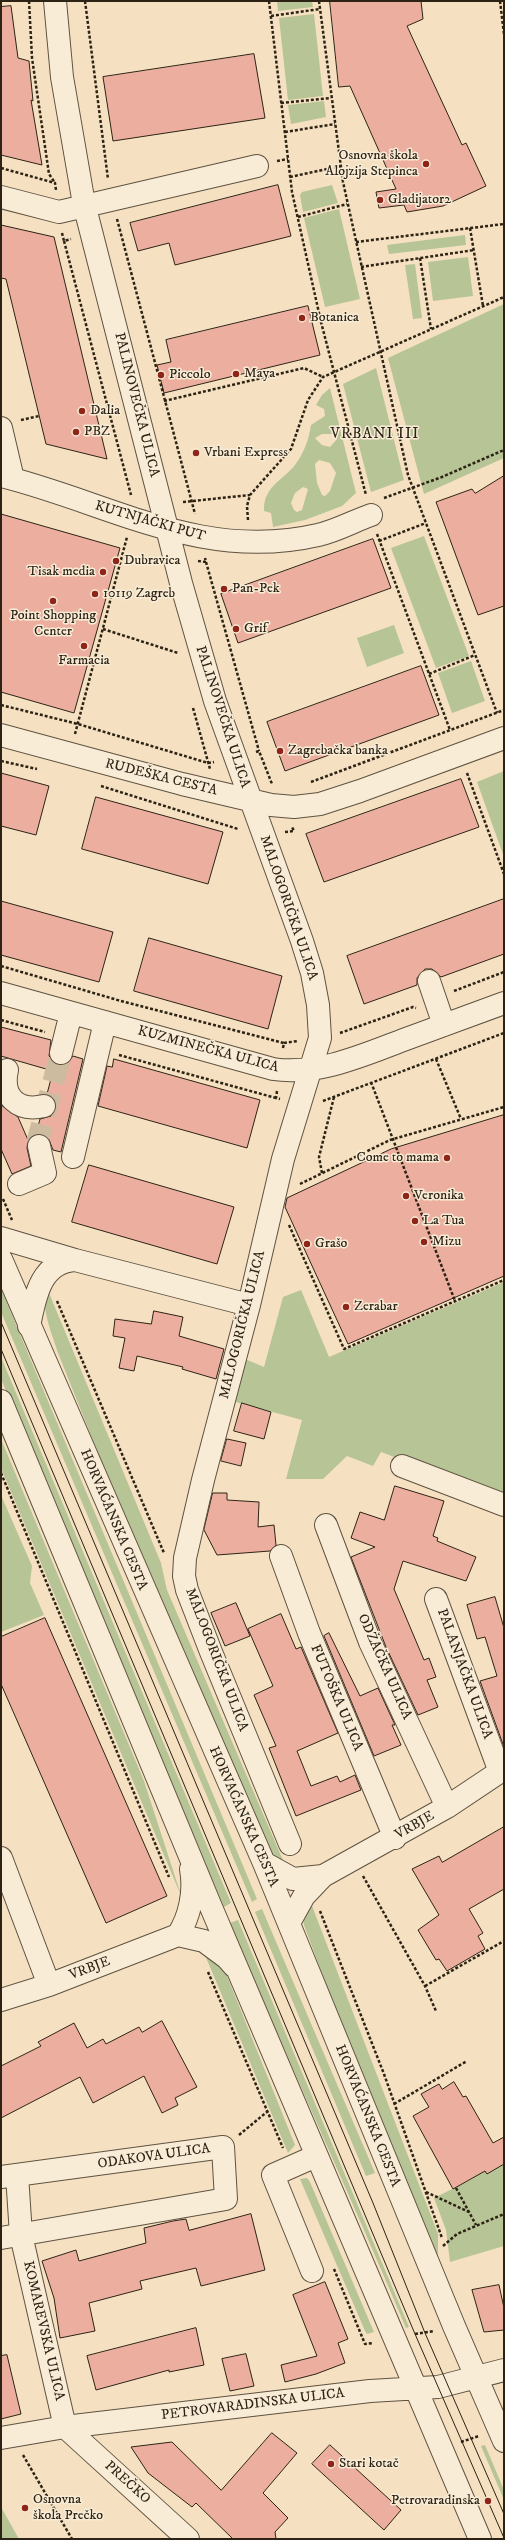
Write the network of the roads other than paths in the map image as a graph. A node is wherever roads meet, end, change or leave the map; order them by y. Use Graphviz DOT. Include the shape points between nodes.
graph roads {
  1 [pos="55,1"];
  2 [pos="257,166"];
  3 [pos="1,197"];
  4 [pos="84,204"];
  5 [pos="1,428"];
  6 [pos="7,477"];
  7 [pos="370,509"];
  8 [pos="168,530"];
  9 [pos="1,735"];
  10 [pos="504,738"];
  11 [pos="250,800"];
  12 [pos="429,981"];
  13 [pos="1,993"];
  14 [pos="504,1003"];
  15 [pos="71,1013"];
  16 [pos="441,1015"];
  17 [pos="105,1022"];
  18 [pos="62,1045"];
  19 [pos="312,1069"];
  20 [pos="7,1070"];
  21 [pos="44,1106"];
  22 [pos="39,1146"];
  23 [pos="73,1157"];
  24 [pos="10,1189"];
  25 [pos="8,1231"];
  26 [pos="1,1259"];
  27 [pos="75,1260"];
  28 [pos="249,1305"];
  29 [pos="30,1326"];
  30 [pos="1,1401"];
  31 [pos="402,1466"];
  32 [pos="504,1505"];
  33 [pos="326,1525"];
  34 [pos="281,1556"];
  35 [pos="436,1599"];
  36 [pos="502,1770"];
  37 [pos="447,1807"];
  38 [pos="395,1838"];
  39 [pos="290,1844"];
  40 [pos="189,1854"];
  41 [pos="1,1858"];
  42 [pos="264,1863"];
  43 [pos="323,1876"];
  44 [pos="289,1923"];
  45 [pos="178,1935"];
  46 [pos="239,1973"];
  47 [pos="48,1986"];
  48 [pos="1,2000"];
  49 [pos="316,2156"];
  50 [pos="9,2176"];
  51 [pos="11,2236"];
  52 [pos="312,2272"];
  53 [pos="504,2370"];
  54 [pos="476,2378"];
  55 [pos="415,2388"];
  56 [pos="65,2427"];
  57 [pos="1,2438"];
  58 [pos="504,2441"];
  59 [pos="188,2539"];
  60 [pos="480,2539"];
  1 -- 4 [label="street, PALINOVEČKA ULICA" via="62,78"];
  2 -- 4 [label="street"];
  3 -- 4 [label="street" via="59,212"];
  4 -- 8 [label="street, PALINOVEČKA ULICA"];
  5 -- 6 [label="street"];
  6 -- 8 [label="street, KUTNJAČKI PUT"];
  7 -- 8 [label="street, KUTNJAČKI PUT" via="318,535 270,542 229,542"];
  8 -- 11 [label="street, PALINOVEČKA ULICA" via="198,645"];
  9 -- 11 [label="street, RUDEŠKA CESTA"];
  10 -- 11 [label="street, RUDEŠKA CESTA" via="320,804 294,807"];
  11 -- 19 [label="street, MALOGORIČKA ULICA" via="312,973 318,1005 320,1038"];
  12 -- 16 [label="street"];
  13 -- 15 [label="street, KUZMINEČKA ULICA"];
  14 -- 16 [label="street, KUZMINEČKA ULICA"];
  15 -- 17 [label="street, KUZMINEČKA ULICA"];
  15 -- 18 [label="street"];
  16 -- 19 [label="street, KUZMINEČKA ULICA" via="357,1058"];
  17 -- 19 [label="street, KUZMINEČKA ULICA" via="280,1070"];
  17 -- 23 [label="street"];
  19 -- 28 [label="street, MALOGORIČKA ULICA" via="283,1159"];
  20 -- 21 [label="street" via="6,1083 12,1100 27,1108"];
  22 -- 24 [label="street" via="46,1173"];
  25 -- 27 [label="street"];
  26 -- 29 [label="street, HORVAĆANSKA CESTA"];
  27 -- 28 [label="street"];
  27 -- 29 [label="street" via="64,1261 53,1267 44,1277 36,1294"];
  28 -- 39 [label="street, MALOGORIČKA ULICA" via="203,1480 185,1558 184,1576 211,1652"];
  29 -- 42 [label="street, HORVAĆANSKA CESTA"];
  30 -- 40 [label="street"];
  31 -- 32 [label="street"];
  33 -- 37 [label="street, ODŽAČKA ULICA" via="370,1642"];
  34 -- 38 [label="street, FUTOŠKA ULICA" via="309,1633"];
  35 -- 36 [label="street, PALANJAČKA ULICA"];
  36 -- 37 [label="street, VRBJE"];
  37 -- 38 [label="street, VRBJE"];
  38 -- 43 [label="street, VRBJE"];
  40 -- 45 [label="street" via="192,1892 188,1920"];
  40 -- 46 [label="street"];
  41 -- 47 [label="street"];
  42 -- 43 [label="street, VRBJE" via="293,1879"];
  42 -- 44 [label="street, HORVAĆANSKA CESTA"];
  43 -- 44 [label="street, VRBJE" via="304,1896"];
  44 -- 54 [label="street, HORVAĆANSKA CESTA"];
  45 -- 46 [label="street" via="204,1941 227,1958"];
  45 -- 47 [label="street, VRBJE"];
  46 -- 49 [label="street"];
  47 -- 48 [label="street, VRBJE"];
  49 -- 52 [label="street" via="273,2175"];
  49 -- 55 [label="street"];
  50 -- 51 [label="street, ODAKOVA ULICA"];
  50 -- 51 [label="street, ODAKOVA ULICA" via="223,2147 226,2199"];
  51 -- 56 [label="street, KOMAREVSKA ULICA"];
  53 -- 54 [label="street, PETROVARADINSKA ULICA"];
  54 -- 55 [label="street, PETROVARADINSKA ULICA" via="448,2385"];
  54 -- 58 [label="street, HORVAĆANSKA CESTA"];
  55 -- 56 [label="street, PETROVARADINSKA ULICA" via="370,2391"];
  55 -- 60 [label="street"];
  56 -- 57 [label="street, PETROVARADINSKA ULICA"];
  56 -- 59 [label="street, PREČKO"];
}
